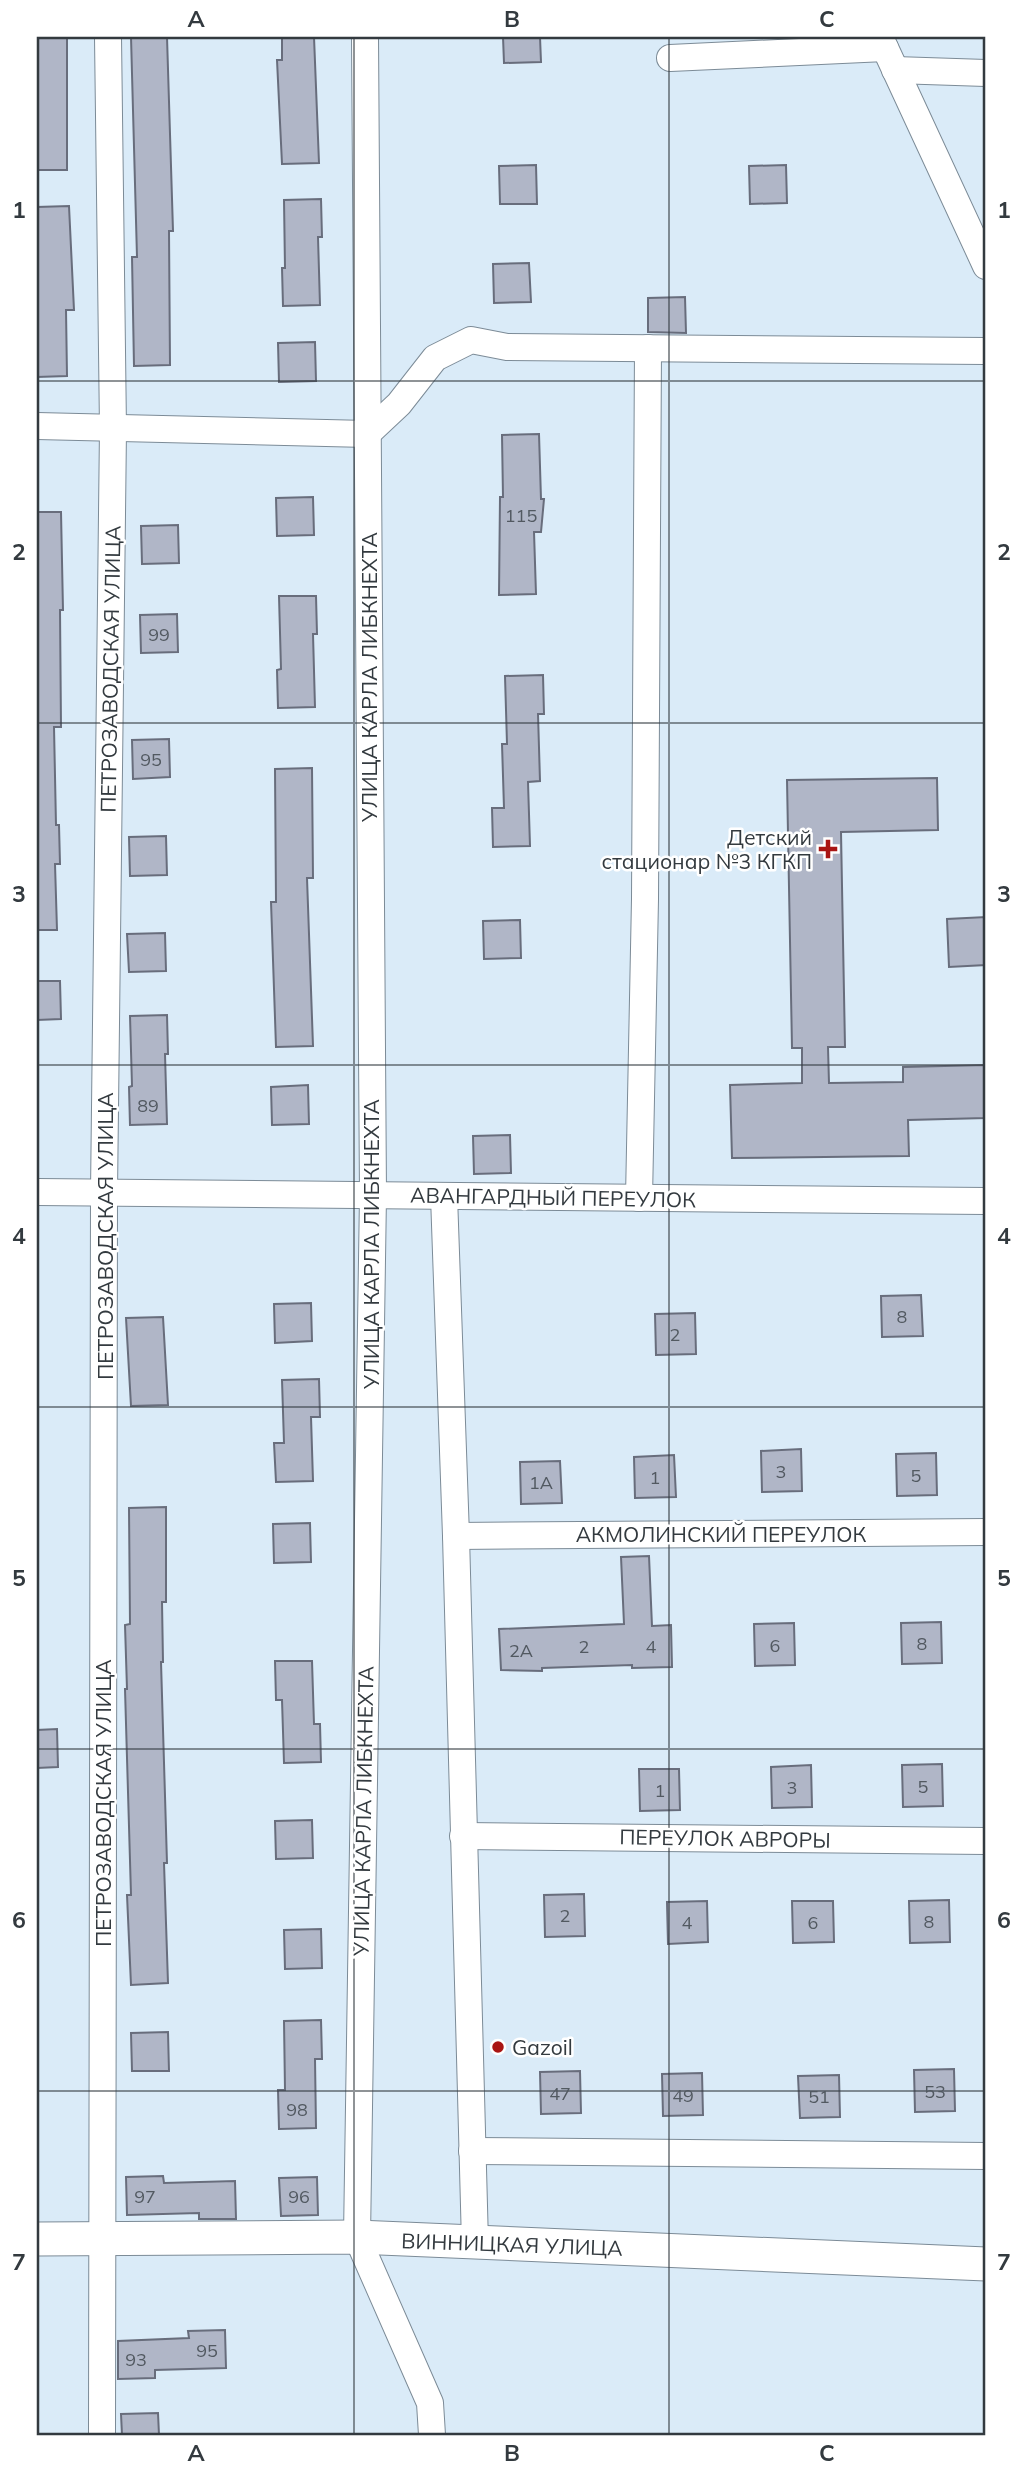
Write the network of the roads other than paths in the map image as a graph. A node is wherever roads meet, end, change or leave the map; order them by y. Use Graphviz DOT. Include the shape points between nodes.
graph roads {
  1 [pos="108,37"];
  2 [pos="365,37"];
  3 [pos="887,52"];
  4 [pos="670,58"];
  5 [pos="986,73"];
  6 [pos="986,266"];
  7 [pos="648,348"];
  8 [pos="986,351"];
  9 [pos="37,426"];
  10 [pos="113,429"];
  11 [pos="367,434"];
  12 [pos="37,1192"];
  13 [pos="104,1193"];
  14 [pos="373,1195"];
  15 [pos="444,1196"];
  16 [pos="639,1198"];
  17 [pos="986,1201"];
  18 [pos="986,1532"];
  19 [pos="456,1536"];
  20 [pos="463,1836"];
  21 [pos="986,1841"];
  22 [pos="472,2151"];
  23 [pos="986,2156"];
  24 [pos="357,2237"];
  25 [pos="37,2239"];
  26 [pos="103,2239"];
  27 [pos="475,2243"];
  28 [pos="986,2264"];
  29 [pos="102,2435"];
  30 [pos="432,2435"];
  1 -- 10 [label="street, ПЕТРОЗАВОДСКАЯ УЛИЦА"];
  2 -- 11 [label="street, УЛИЦА КАРЛА ЛИБКНЕХТА"];
  3 -- 4 [label="street"];
  3 -- 5 [label="street"];
  3 -- 6 [label="street"];
  7 -- 8 [label="street"];
  7 -- 11 [label="street" via="507,347 471,340 435,358 399,404"];
  7 -- 16 [label="street"];
  9 -- 10 [label="street"];
  10 -- 11 [label="street"];
  10 -- 13 [label="street, ПЕТРОЗАВОДСКАЯ УЛИЦА"];
  11 -- 14 [label="street, УЛИЦА КАРЛА ЛИБКНЕХТА"];
  12 -- 13 [label="street, АВАНГАРДНЫЙ ПЕРЕУЛОК"];
  13 -- 14 [label="street, АВАНГАРДНЫЙ ПЕРЕУЛОК"];
  13 -- 26 [label="street, ПЕТРОЗАВОДСКАЯ УЛИЦА"];
  14 -- 15 [label="street, АВАНГАРДНЫЙ ПЕРЕУЛОК"];
  14 -- 24 [label="street, УЛИЦА КАРЛА ЛИБКНЕХТА"];
  15 -- 16 [label="street, АВАНГАРДНЫЙ ПЕРЕУЛОК"];
  15 -- 19 [label="street"];
  16 -- 17 [label="street, АВАНГАРДНЫЙ ПЕРЕУЛОК"];
  18 -- 19 [label="street, АКМОЛИНСКИЙ ПЕРЕУЛОК"];
  19 -- 20 [label="street"];
  20 -- 21 [label="street, ПЕРЕУЛОК АВРОРЫ"];
  20 -- 22 [label="street"];
  22 -- 23 [label="street"];
  22 -- 27 [label="street"];
  24 -- 26 [label="main road, ВИННИЦКАЯ УЛИЦА"];
  24 -- 27 [label="main road, ВИННИЦКАЯ УЛИЦА"];
  24 -- 30 [label="street, УЛИЦА КАРЛА ЛИБКНЕХТА" via="430,2403"];
  25 -- 26 [label="main road, ВИННИЦКАЯ УЛИЦА"];
  26 -- 29 [label="street, ПЕТРОЗАВОДСКАЯ УЛИЦА"];
  27 -- 28 [label="main road, ВИННИЦКАЯ УЛИЦА"];
}
